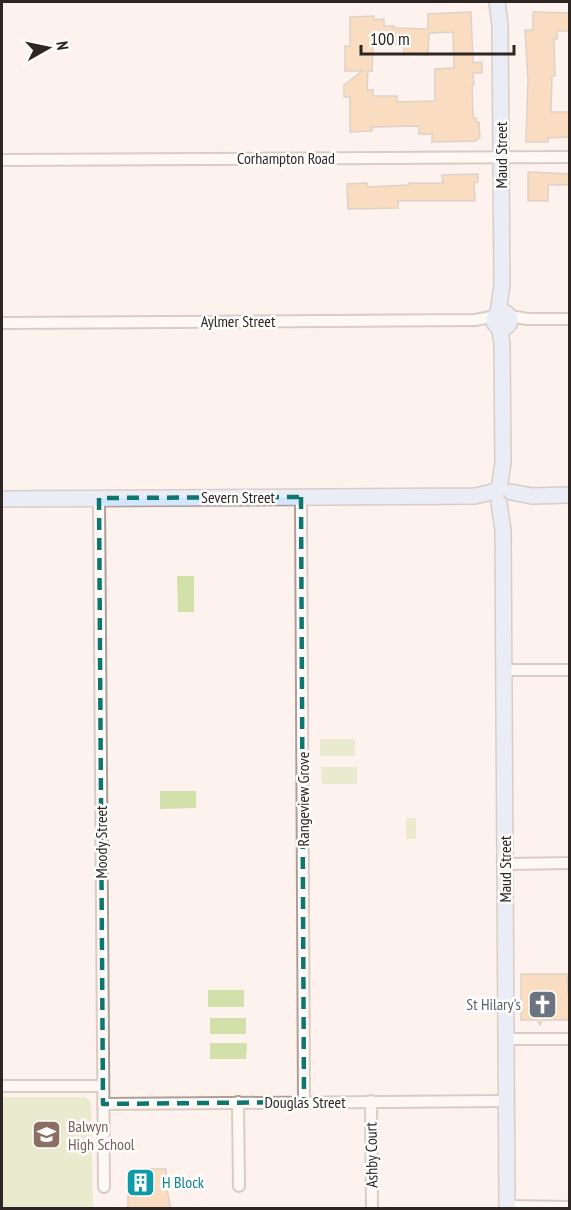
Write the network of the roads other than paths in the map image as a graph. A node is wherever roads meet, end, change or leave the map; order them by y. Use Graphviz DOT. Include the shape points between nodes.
graph roads {
  1 [pos="497,2"];
  2 [pos="503,2"];
  3 [pos="500,25"];
  4 [pos="501,157"];
  5 [pos="570,157"];
  6 [pos="2,160"];
  7 [pos="570,319"];
  8 [pos="502,320"];
  9 [pos="2,323"];
  10 [pos="570,495"];
  11 [pos="504,496"];
  12 [pos="301,497"];
  13 [pos="99,498"];
  14 [pos="2,499"];
  15 [pos="504,670"];
  16 [pos="570,670"];
  17 [pos="570,863"];
  18 [pos="505,864"];
  19 [pos="506,1039"];
  20 [pos="570,1039"];
  21 [pos="2,1086"];
  22 [pos="103,1086"];
  23 [pos="370,1101"];
  24 [pos="507,1101"];
  25 [pos="238,1102"];
  26 [pos="304,1102"];
  27 [pos="103,1104"];
  28 [pos="239,1186"];
  29 [pos="104,1187"];
  30 [pos="507,1207"];
  31 [pos="570,1207"];
  32 [pos="372,1209"];
  1 -- 2 [label="street"];
  1 -- 3 [label="street, Maud Street"];
  2 -- 3 [label="street, Maud Street"];
  3 -- 4 [label="street, Maud Street"];
  4 -- 5 [label="street, Corhampton Road"];
  4 -- 6 [label="street, Corhampton Road"];
  4 -- 8 [label="street, Maud Street"];
  7 -- 8 [label="street, Aylmer Street"];
  8 -- 9 [label="street, Aylmer Street"];
  8 -- 11 [label="street, Maud Street"];
  10 -- 11 [label="street, Severn Street"];
  11 -- 12 [label="street, Severn Street"];
  11 -- 15 [label="street, Maud Street"];
  12 -- 13 [label="street, Severn Street"];
  12 -- 26 [label="street, Rangeview Grove"];
  13 -- 14 [label="street, Severn Street"];
  13 -- 22 [label="street, Moody Street"];
  15 -- 16 [label="street"];
  15 -- 18 [label="street, Maud Street"];
  17 -- 18 [label="street"];
  18 -- 19 [label="street, Maud Street"];
  19 -- 20 [label="street"];
  19 -- 24 [label="street, Maud Street"];
  21 -- 22 [label="street"];
  22 -- 27 [label="street, Moody Street"];
  23 -- 24 [label="street, Douglas Street"];
  23 -- 26 [label="street, Douglas Street"];
  23 -- 32 [label="street, Ashby Court"];
  24 -- 30 [label="street, Maud Street"];
  25 -- 26 [label="street, Douglas Street"];
  25 -- 27 [label="street, Douglas Street"];
  25 -- 28 [label="street"];
  27 -- 29 [label="street, Moody Street"];
  30 -- 31 [label="street"];
}
